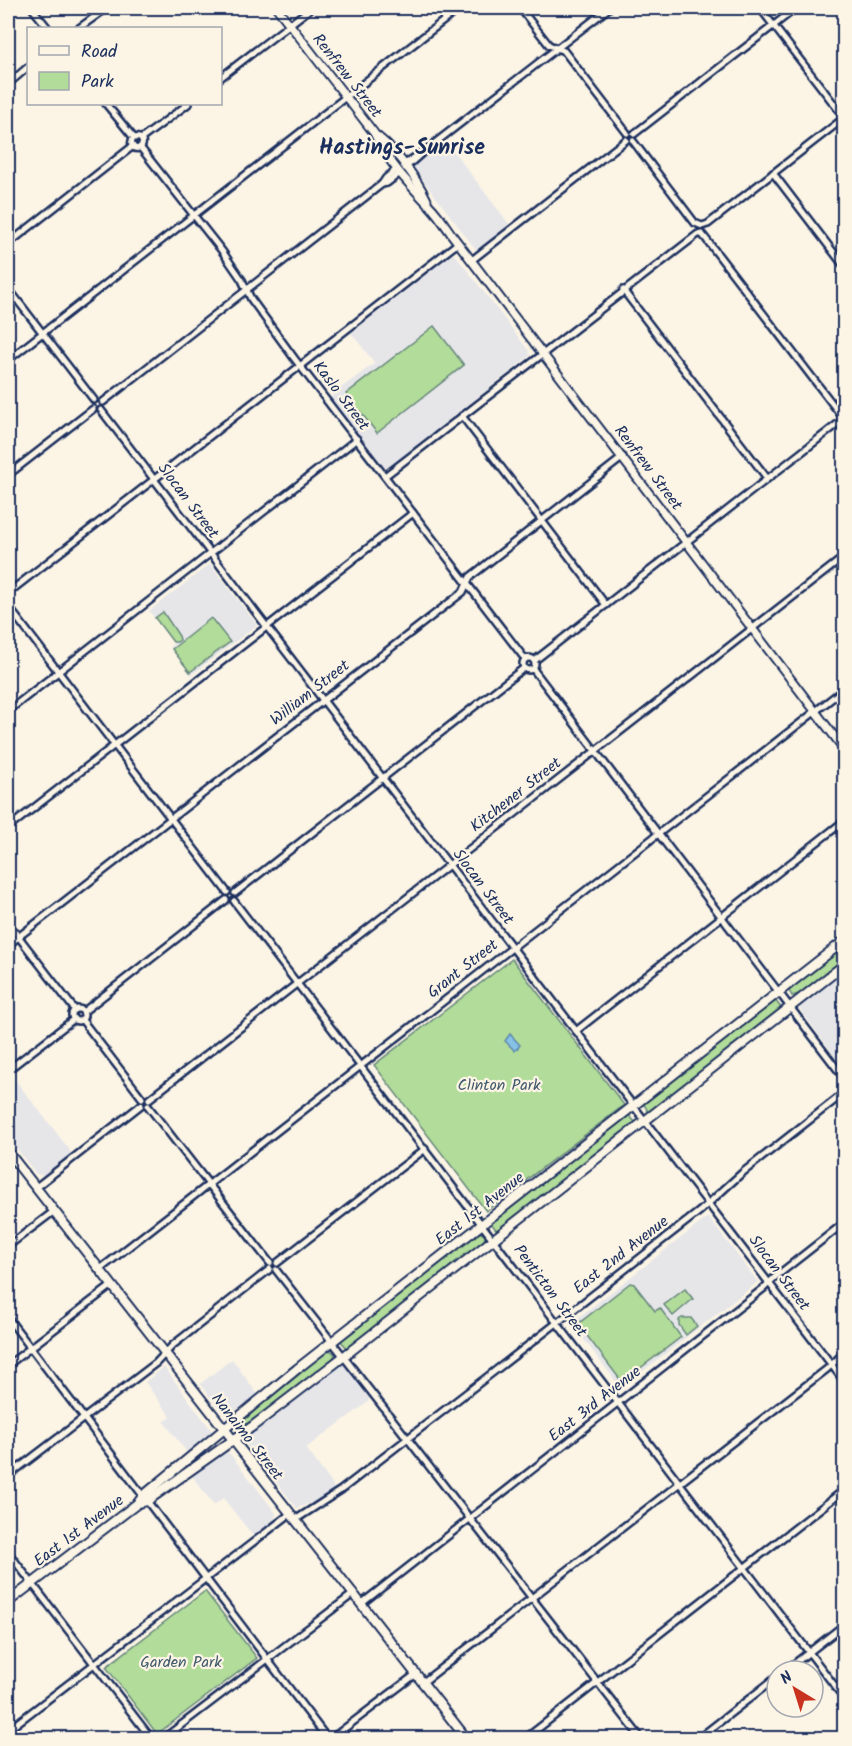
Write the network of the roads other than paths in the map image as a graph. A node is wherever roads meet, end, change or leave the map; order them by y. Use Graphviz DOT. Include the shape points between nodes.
graph roads {
  1 [pos="32,8"];
  2 [pos="107,8"];
  3 [pos="277,8"];
  4 [pos="311,8"];
  5 [pos="460,8"];
  6 [pos="520,8"];
  7 [pos="609,8"];
  8 [pos="760,8"];
  9 [pos="796,8"];
  10 [pos="290,24"];
  11 [pos="773,25"];
  12 [pos="47,27"];
  13 [pos="80,27"];
  14 [pos="557,48"];
  15 [pos="27,69"];
  16 [pos="222,76"];
  17 [pos="8,84"];
  18 [pos="345,96"];
  19 [pos="107,105"];
  20 [pos="187,105"];
  21 [pos="844,117"];
  22 [pos="631,133"];
  23 [pos="134,138"];
  24 [pos="141,139"];
  25 [pos="626,140"];
  26 [pos="633,141"];
  27 [pos="133,146"];
  28 [pos="140,147"];
  29 [pos="401,169"];
  30 [pos="773,173"];
  31 [pos="194,215"];
  32 [pos="700,230"];
  33 [pos="458,243"];
  34 [pos="8,244"];
  35 [pos="472,260"];
  36 [pos="844,266"];
  37 [pos="8,288"];
  38 [pos="247,289"];
  39 [pos="623,290"];
  40 [pos="42,333"];
  41 [pos="542,353"];
  42 [pos="8,360"];
  43 [pos="300,365"];
  44 [pos="94,400"];
  45 [pos="103,402"];
  46 [pos="93,409"];
  47 [pos="101,410"];
  48 [pos="462,416"];
  49 [pos="844,419"];
  50 [pos="357,439"];
  51 [pos="623,457"];
  52 [pos="8,475"];
  53 [pos="385,476"];
  54 [pos="767,478"];
  55 [pos="154,479"];
  56 [pos="413,513"];
  57 [pos="541,520"];
  58 [pos="687,541"];
  59 [pos="211,552"];
  60 [pos="844,557"];
  61 [pos="467,583"];
  62 [pos="8,593"];
  63 [pos="606,605"];
  64 [pos="8,606"];
  65 [pos="267,627"];
  66 [pos="753,629"];
  67 [pos="525,659"];
  68 [pos="534,660"];
  69 [pos="524,668"];
  70 [pos="532,669"];
  71 [pos="58,671"];
  72 [pos="844,689"];
  73 [pos="323,700"];
  74 [pos="8,711"];
  75 [pos="816,712"];
  76 [pos="115,744"];
  77 [pos="844,749"];
  78 [pos="595,752"];
  79 [pos="383,778"];
  80 [pos="171,819"];
  81 [pos="844,821"];
  82 [pos="8,828"];
  83 [pos="658,834"];
  84 [pos="449,865"];
  85 [pos="227,892"];
  86 [pos="235,893"];
  87 [pos="226,900"];
  88 [pos="234,901"];
  89 [pos="722,917"];
  90 [pos="8,923"];
  91 [pos="18,937"];
  92 [pos="844,941"];
  93 [pos="8,945"];
  94 [pos="513,948"];
  95 [pos="844,965"];
  96 [pos="297,984"];
  97 [pos="780,992"];
  98 [pos="791,1007"];
  99 [pos="75,1010"];
  100 [pos="83,1011"];
  101 [pos="74,1019"];
  102 [pos="82,1020"];
  103 [pos="576,1031"];
  104 [pos="362,1066"];
  105 [pos="8,1070"];
  106 [pos="844,1078"];
  107 [pos="844,1093"];
  108 [pos="145,1102"];
  109 [pos="634,1106"];
  110 [pos="645,1121"];
  111 [pos="425,1149"];
  112 [pos="8,1152"];
  113 [pos="209,1184"];
  114 [pos="35,1188"];
  115 [pos="708,1203"];
  116 [pos="53,1212"];
  117 [pos="844,1223"];
  118 [pos="483,1225"];
  119 [pos="494,1240"];
  120 [pos="8,1246"];
  121 [pos="277,1263"];
  122 [pos="270,1266"];
  123 [pos="99,1270"];
  124 [pos="276,1270"];
  125 [pos="769,1283"];
  126 [pos="111,1286"];
  127 [pos="8,1318"];
  128 [pos="557,1323"];
  129 [pos="332,1342"];
  130 [pos="30,1348"];
  131 [pos="844,1353"];
  132 [pos="164,1354"];
  133 [pos="343,1357"];
  134 [pos="832,1364"];
  135 [pos="8,1365"];
  136 [pos="844,1381"];
  137 [pos="618,1402"];
  138 [pos="83,1418"];
  139 [pos="225,1430"];
  140 [pos="408,1438"];
  141 [pos="232,1440"];
  142 [pos="8,1476"];
  143 [pos="679,1483"];
  144 [pos="844,1490"];
  145 [pos="143,1500"];
  146 [pos="293,1517"];
  147 [pos="470,1518"];
  148 [pos="8,1552"];
  149 [pos="744,1567"];
  150 [pos="206,1579"];
  151 [pos="32,1584"];
  152 [pos="353,1594"];
  153 [pos="532,1598"];
  154 [pos="8,1602"];
  155 [pos="361,1604"];
  156 [pos="844,1625"];
  157 [pos="810,1652"];
  158 [pos="267,1659"];
  159 [pos="801,1659"];
  160 [pos="93,1665"];
  161 [pos="416,1674"];
  162 [pos="598,1682"];
  163 [pos="422,1683"];
  164 [pos="765,1686"];
  165 [pos="844,1698"];
  166 [pos="8,1730"];
  167 [pos="151,1738"];
  168 [pos="164,1738"];
  169 [pos="327,1738"];
  170 [pos="332,1738"];
  171 [pos="466,1738"];
  172 [pos="526,1738"];
  173 [pos="641,1738"];
  174 [pos="699,1738"];
  1 -- 12 [label="street"];
  2 -- 13 [label="street"];
  3 -- 10 [label="street, Renfrew Street"];
  4 -- 10 [label="street"];
  5 -- 18 [label="street"];
  6 -- 14 [label="street" via="549,45"];
  7 -- 14 [label="street"];
  8 -- 11 [label="street"];
  9 -- 11 [label="street"];
  10 -- 16 [label="street"];
  10 -- 18 [label="street, Renfrew Street"];
  11 -- 21 [label="street"];
  11 -- 22 [label="street"];
  14 -- 22 [label="street" via="564,51"];
  14 -- 29 [label="street"];
  15 -- 17 [label="street"];
  18 -- 29 [label="street, Renfrew Street" via="374,133 380,148"];
  18 -- 31 [label="street"];
  19 -- 23 [label="street"];
  20 -- 24 [label="street"];
  21 -- 30 [label="street"];
  22 -- 25 [label="street"];
  22 -- 26 [label="street"];
  23 -- 24 [label="street"];
  23 -- 27 [label="street"];
  24 -- 28 [label="street"];
  25 -- 26 [label="street"];
  25 -- 35 [label="street"];
  26 -- 32 [label="street"];
  27 -- 28 [label="street"];
  27 -- 34 [label="street"];
  28 -- 31 [label="street, Kaslo Street"];
  29 -- 33 [label="street, Renfrew Street" via="421,188"];
  29 -- 38 [label="street"];
  30 -- 32 [label="street"];
  30 -- 36 [label="street"];
  31 -- 38 [label="street, Kaslo Street"];
  31 -- 40 [label="street"];
  32 -- 39 [label="street"];
  32 -- 49 [label="street"];
  33 -- 35 [label="street, Renfrew Street"];
  33 -- 43 [label="street"];
  35 -- 41 [label="street, Renfrew Street"];
  37 -- 40 [label="street"];
  38 -- 43 [label="street, Kaslo Street"];
  38 -- 45 [label="street"];
  39 -- 41 [label="street"];
  39 -- 54 [label="street"];
  40 -- 42 [label="street"];
  40 -- 44 [label="street"];
  41 -- 48 [label="street"];
  41 -- 51 [label="street, Renfrew Street"];
  43 -- 50 [label="street, Kaslo Street"];
  43 -- 55 [label="street"];
  44 -- 45 [label="street"];
  44 -- 46 [label="street"];
  45 -- 47 [label="street"];
  46 -- 47 [label="street"];
  46 -- 52 [label="street"];
  47 -- 55 [label="street, Slocan Street"];
  48 -- 53 [label="street"];
  48 -- 57 [label="street"];
  49 -- 54 [label="street"];
  50 -- 53 [label="street, Kaslo Street"];
  50 -- 59 [label="street"];
  51 -- 57 [label="street, William Street"];
  51 -- 58 [label="street, Renfrew Street"];
  53 -- 56 [label="street, Kaslo Street"];
  54 -- 58 [label="street"];
  55 -- 59 [label="street, Slocan Street"];
  55 -- 62 [label="street"];
  56 -- 61 [label="street, Kaslo Street"];
  56 -- 65 [label="street"];
  57 -- 61 [label="street, William Street" via="471,575"];
  57 -- 63 [label="street"];
  58 -- 63 [label="street"];
  58 -- 66 [label="street, Renfrew Street"];
  59 -- 65 [label="street, Slocan Street"];
  59 -- 71 [label="street"];
  60 -- 66 [label="street, Kitchener Street"];
  61 -- 67 [label="street, Kaslo Street"];
  61 -- 73 [label="street, William Street" via="462,593"];
  63 -- 68 [label="street"];
  64 -- 71 [label="street"];
  65 -- 73 [label="street, Slocan Street"];
  65 -- 76 [label="street"];
  66 -- 75 [label="street, Renfrew Street"];
  66 -- 78 [label="street, Kitchener Street"];
  67 -- 68 [label="street"];
  67 -- 69 [label="street"];
  68 -- 70 [label="street"];
  69 -- 70 [label="street"];
  69 -- 79 [label="street"];
  70 -- 78 [label="street"];
  71 -- 74 [label="street"];
  71 -- 76 [label="street"];
  72 -- 75 [label="street, Grant Street"];
  73 -- 79 [label="street, Slocan Street"];
  73 -- 80 [label="street, William Street"];
  75 -- 77 [label="street, Renfrew Street"];
  75 -- 83 [label="street, Grant Street"];
  76 -- 80 [label="street"];
  76 -- 82 [label="street"];
  78 -- 83 [label="street"];
  78 -- 84 [label="street, Kitchener Street"];
  79 -- 84 [label="street, Slocan Street"];
  79 -- 86 [label="street"];
  80 -- 85 [label="street"];
  80 -- 91 [label="street, William Street"];
  81 -- 89 [label="street"];
  83 -- 89 [label="street"];
  83 -- 94 [label="street, Grant Street"];
  84 -- 94 [label="street, Slocan Street"];
  84 -- 96 [label="street, Kitchener Street"];
  85 -- 86 [label="street"];
  85 -- 87 [label="street"];
  86 -- 88 [label="street"];
  87 -- 88 [label="street"];
  87 -- 100 [label="street"];
  88 -- 96 [label="street, Penticton Street"];
  89 -- 97 [label="street"];
  89 -- 103 [label="street"];
  90 -- 91 [label="street"];
  91 -- 93 [label="street, William Street"];
  91 -- 99 [label="street"];
  92 -- 97 [label="main road, East 1st Avenue"];
  94 -- 103 [label="street, Slocan Street"];
  94 -- 104 [label="street, Grant Street"];
  95 -- 98 [label="main road, East 1st Avenue"];
  96 -- 104 [label="street, Penticton Street"];
  96 -- 108 [label="street, Kitchener Street"];
  97 -- 98 [label="street"];
  97 -- 109 [label="main road, East 1st Avenue"];
  98 -- 106 [label="street"];
  98 -- 110 [label="main road, East 1st Avenue"];
  99 -- 100 [label="street"];
  99 -- 101 [label="street"];
  100 -- 102 [label="street"];
  101 -- 102 [label="street"];
  101 -- 105 [label="street"];
  102 -- 108 [label="street"];
  103 -- 109 [label="street, Slocan Street"];
  104 -- 111 [label="street, Penticton Street"];
  104 -- 113 [label="street, Grant Street"];
  107 -- 115 [label="street, East 2nd Avenue"];
  108 -- 113 [label="street"];
  108 -- 114 [label="street, Kitchener Street"];
  109 -- 110 [label="street, Slocan Street"];
  109 -- 118 [label="main road, East 1st Avenue"];
  110 -- 115 [label="street, Slocan Street"];
  110 -- 119 [label="main road, East 1st Avenue"];
  111 -- 118 [label="street, Penticton Street"];
  111 -- 121 [label="street"];
  112 -- 114 [label="main road, Nanaimo Street"];
  113 -- 122 [label="street"];
  113 -- 123 [label="street, Grant Street"];
  114 -- 116 [label="main road, Nanaimo Street"];
  115 -- 125 [label="street, Slocan Street"];
  115 -- 128 [label="street, East 2nd Avenue"];
  116 -- 120 [label="street"];
  116 -- 123 [label="main road, Nanaimo Street"];
  117 -- 125 [label="street, East 3rd Avenue"];
  118 -- 119 [label="street, Penticton Street"];
  118 -- 129 [label="main road, East 1st Avenue"];
  119 -- 128 [label="street, Penticton Street"];
  119 -- 133 [label="main road, East 1st Avenue"];
  121 -- 122 [label="street"];
  121 -- 124 [label="street"];
  122 -- 124 [label="street"];
  122 -- 132 [label="street"];
  123 -- 126 [label="main road, Nanaimo Street"];
  124 -- 129 [label="street"];
  125 -- 134 [label="street, Slocan Street"];
  125 -- 137 [label="street, East 3rd Avenue"];
  126 -- 130 [label="street"];
  126 -- 132 [label="main road, Nanaimo Street"];
  127 -- 130 [label="street"];
  128 -- 137 [label="street, Penticton Street"];
  128 -- 140 [label="street, East 2nd Avenue"];
  129 -- 133 [label="street"];
  129 -- 139 [label="main road, East 1st Avenue"];
  130 -- 135 [label="street"];
  130 -- 138 [label="street"];
  131 -- 134 [label="street"];
  132 -- 138 [label="street"];
  132 -- 139 [label="main road, Nanaimo Street"];
  133 -- 140 [label="street"];
  133 -- 141 [label="main road, East 1st Avenue"];
  134 -- 136 [label="street, Slocan Street"];
  134 -- 143 [label="street"];
  137 -- 143 [label="street, Penticton Street"];
  137 -- 147 [label="street, East 3rd Avenue"];
  138 -- 142 [label="street"];
  138 -- 145 [label="street"];
  139 -- 141 [label="main road, Nanaimo Street"];
  139 -- 145 [label="main road, East 1st Avenue"];
  140 -- 146 [label="street, East 2nd Avenue" via="341,1490"];
  140 -- 147 [label="street"];
  141 -- 145 [label="main road, East 1st Avenue"];
  141 -- 146 [label="main road, Nanaimo Street"];
  143 -- 149 [label="street, Penticton Street"];
  143 -- 153 [label="street"];
  144 -- 149 [label="street"];
  145 -- 150 [label="street"];
  145 -- 151 [label="main road, East 1st Avenue"];
  146 -- 150 [label="street, East 2nd Avenue"];
  146 -- 152 [label="main road, Nanaimo Street"];
  147 -- 153 [label="street"];
  147 -- 155 [label="street, East 3rd Avenue"];
  148 -- 151 [label="street"];
  149 -- 157 [label="street, Penticton Street"];
  149 -- 162 [label="street"];
  150 -- 158 [label="street"];
  150 -- 160 [label="street, East 2nd Avenue"];
  151 -- 154 [label="main road, East 1st Avenue"];
  151 -- 160 [label="street"];
  152 -- 155 [label="main road, Nanaimo Street"];
  152 -- 158 [label="street"];
  153 -- 162 [label="street"];
  153 -- 163 [label="street"];
  155 -- 161 [label="main road, Nanaimo Street"];
  156 -- 157 [label="street"];
  157 -- 159 [label="street"];
  157 -- 165 [label="street, Penticton Street"];
  158 -- 168 [label="street"];
  158 -- 169 [label="street"];
  160 -- 166 [label="street, East 2nd Avenue"];
  160 -- 167 [label="street"];
  161 -- 163 [label="main road, Nanaimo Street"];
  161 -- 170 [label="street"];
  162 -- 172 [label="street"];
  162 -- 173 [label="street"];
  163 -- 171 [label="main road, Nanaimo Street"];
  164 -- 174 [label="street"];
}
